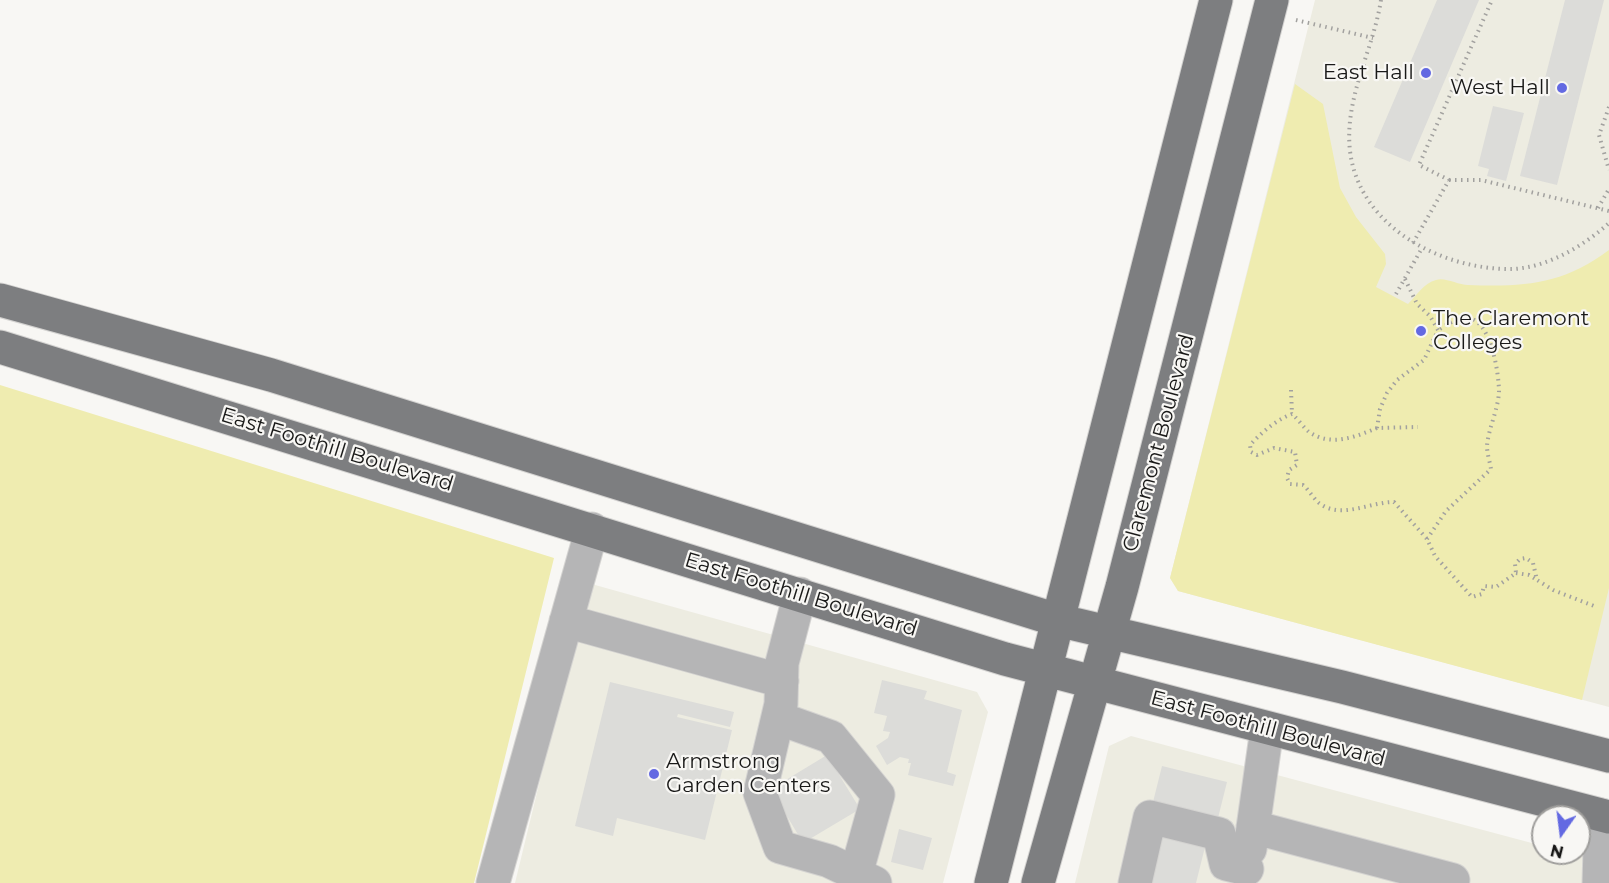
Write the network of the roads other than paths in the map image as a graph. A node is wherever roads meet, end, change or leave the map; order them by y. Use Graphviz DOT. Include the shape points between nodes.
graph roads {
  1 [pos="1216,0"];
  2 [pos="1271,7"];
  3 [pos="0,300"];
  4 [pos="0,347"];
  5 [pos="592,530"];
  6 [pos="800,594"];
  7 [pos="1057,620"];
  8 [pos="566,621"];
  9 [pos="1108,633"];
  10 [pos="1046,671"];
  11 [pos="782,681"];
  12 [pos="1094,683"];
  13 [pos="778,718"];
  14 [pos="1267,729"];
  15 [pos="1609,756"];
  16 [pos="1605,816"];
  17 [pos="1253,827"];
  18 [pos="1246,876"];
  19 [pos="865,878"];
  20 [pos="1457,882"];
  21 [pos="493,883"];
  22 [pos="991,883"];
  23 [pos="1038,883"];
  24 [pos="1135,883"];
  25 [pos="1599,883"];
  1 -- 7 [label="main road"];
  2 -- 9 [label="main road, Claremont Boulevard"];
  3 -- 7 [label="main road" via="271,375"];
  4 -- 5 [label="main road, East Foothill Boulevard"];
  5 -- 6 [label="main road, East Foothill Boulevard"];
  5 -- 8 [label="lane"];
  6 -- 10 [label="main road, East Foothill Boulevard"];
  6 -- 11 [label="lane" via="782,663"];
  7 -- 9 [label="main road"];
  7 -- 10 [label="main road"];
  8 -- 11 [label="lane"];
  8 -- 21 [label="lane"];
  9 -- 12 [label="main road, Claremont Boulevard"];
  9 -- 15 [label="main road" via="1342,687"];
  10 -- 12 [label="main road, East Foothill Boulevard"];
  10 -- 22 [label="main road"];
  11 -- 13 [label="lane"];
  12 -- 14 [label="main road, East Foothill Boulevard"];
  12 -- 23 [label="main road, Claremont Boulevard"];
  13 -- 19 [label="lane" via="831,737 878,795"];
  13 -- 19 [label="lane" via="760,793 780,847 829,861"];
  14 -- 16 [label="main road, East Foothill Boulevard"];
  14 -- 17 [label="lane"];
  16 -- 25 [label="lane"];
  17 -- 18 [label="lane"];
  17 -- 20 [label="lane"];
  18 -- 24 [label="lane" via="1226,864 1219,834 1150,817"];
}
